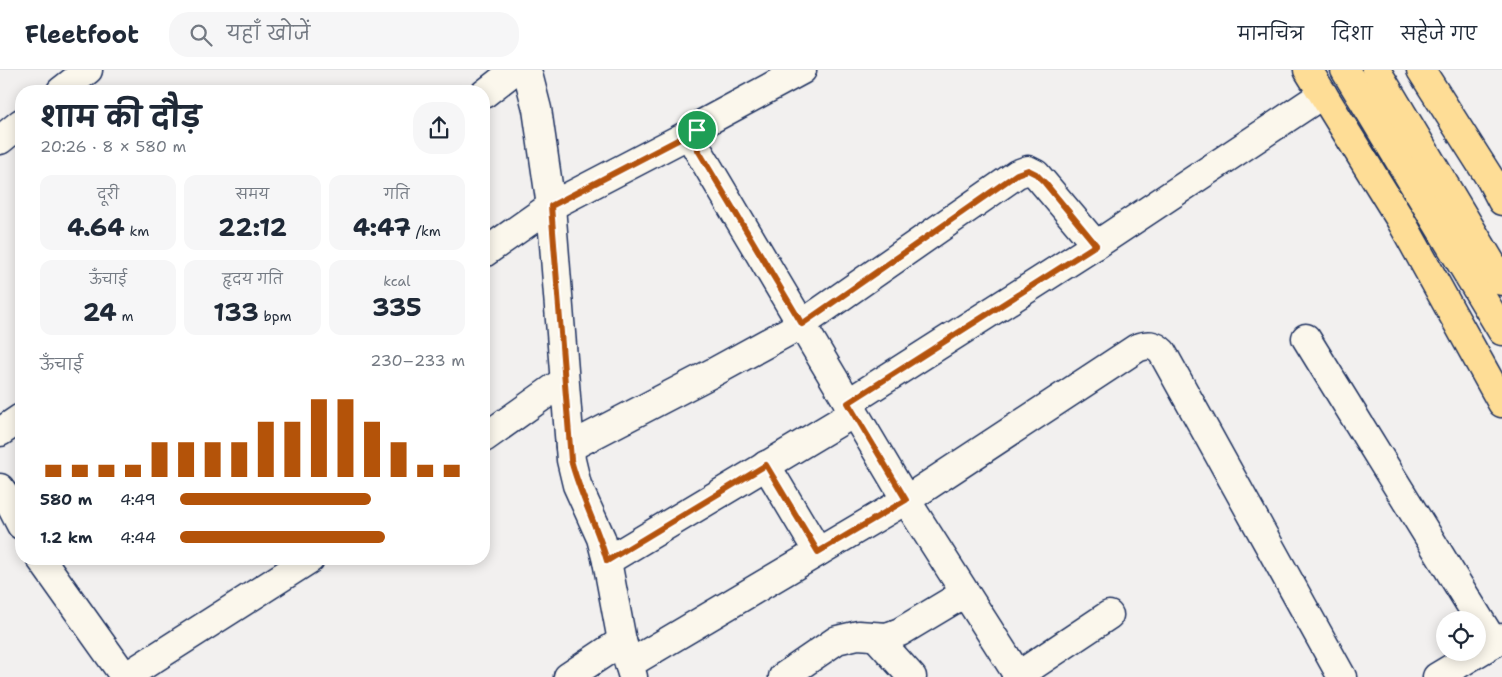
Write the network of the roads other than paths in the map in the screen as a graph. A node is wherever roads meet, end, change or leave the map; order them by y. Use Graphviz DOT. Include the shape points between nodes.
graph roads {
  1 [pos="88,70"];
  2 [pos="515,70"];
  3 [pos="527,70"];
  4 [pos="802,70"];
  5 [pos="1308,70"];
  6 [pos="1345,70"];
  7 [pos="1376,70"];
  8 [pos="1421,70"];
  9 [pos="69,85"];
  10 [pos="490,89"];
  11 [pos="1323,94"];
  12 [pos="15,128"];
  13 [pos="697,130"];
  14 [pos="0,140"];
  15 [pos="1498,185"];
  16 [pos="551,206"];
  17 [pos="1096,245"];
  18 [pos="490,249"];
  19 [pos="1502,281"];
  20 [pos="802,324"];
  21 [pos="1502,331"];
  22 [pos="1306,338"];
  23 [pos="564,381"];
  24 [pos="1502,403"];
  25 [pos="851,408"];
  26 [pos="15,422"];
  27 [pos="0,432"];
  28 [pos="490,434"];
  29 [pos="570,447"];
  30 [pos="766,465"];
  31 [pos="0,488"];
  32 [pos="906,500"];
  33 [pos="15,513"];
  34 [pos="818,552"];
  35 [pos="607,561"];
  36 [pos="48,565"];
  37 [pos="301,565"];
  38 [pos="965,593"];
  39 [pos="1109,615"];
  40 [pos="876,637"];
  41 [pos="1498,640"];
  42 [pos="628,661"];
  43 [pos="125,677"];
  44 [pos="568,677"];
  45 [pos="782,677"];
  46 [pos="912,677"];
  47 [pos="1018,677"];
  48 [pos="1342,677"];
  49 [pos="1437,677"];
  1 -- 9 [label="street"];
  2 -- 10 [label="street"];
  3 -- 16 [label="street" via="537,109"];
  4 -- 13 [label="street" via="704,123"];
  5 -- 11 [label="main road"];
  6 -- 21 [label="main road"];
  7 -- 19 [label="main road"];
  8 -- 15 [label="main road"];
  11 -- 17 [label="street"];
  11 -- 24 [label="main road" via="1400,219"];
  12 -- 14 [label="street"];
  13 -- 16 [label="street"];
  13 -- 20 [label="street" via="695,145"];
  16 -- 18 [label="street"];
  16 -- 23 [label="street"];
  17 -- 20 [label="street" via="1045,183 1028,170 1017,174"];
  17 -- 25 [label="street"];
  20 -- 25 [label="street"];
  20 -- 29 [label="street"];
  22 -- 41 [label="street"];
  23 -- 28 [label="street"];
  23 -- 29 [label="street"];
  25 -- 30 [label="street"];
  25 -- 32 [label="street"];
  26 -- 27 [label="street"];
  29 -- 35 [label="street" via="578,485 601,538"];
  30 -- 34 [label="street"];
  30 -- 35 [label="street"];
  31 -- 33 [label="street"];
  32 -- 34 [label="street"];
  32 -- 38 [label="street"];
  32 -- 48 [label="street" via="1137,348 1146,344 1156,346"];
  34 -- 42 [label="street"];
  35 -- 42 [label="street"];
  36 -- 43 [label="street"];
  37 -- 43 [label="street"];
  38 -- 40 [label="street" via="900,632"];
  38 -- 47 [label="street"];
  39 -- 47 [label="street"];
  40 -- 45 [label="street" via="858,635 837,640"];
  40 -- 46 [label="street"];
  41 -- 49 [label="street"];
  42 -- 44 [label="street"];
}
